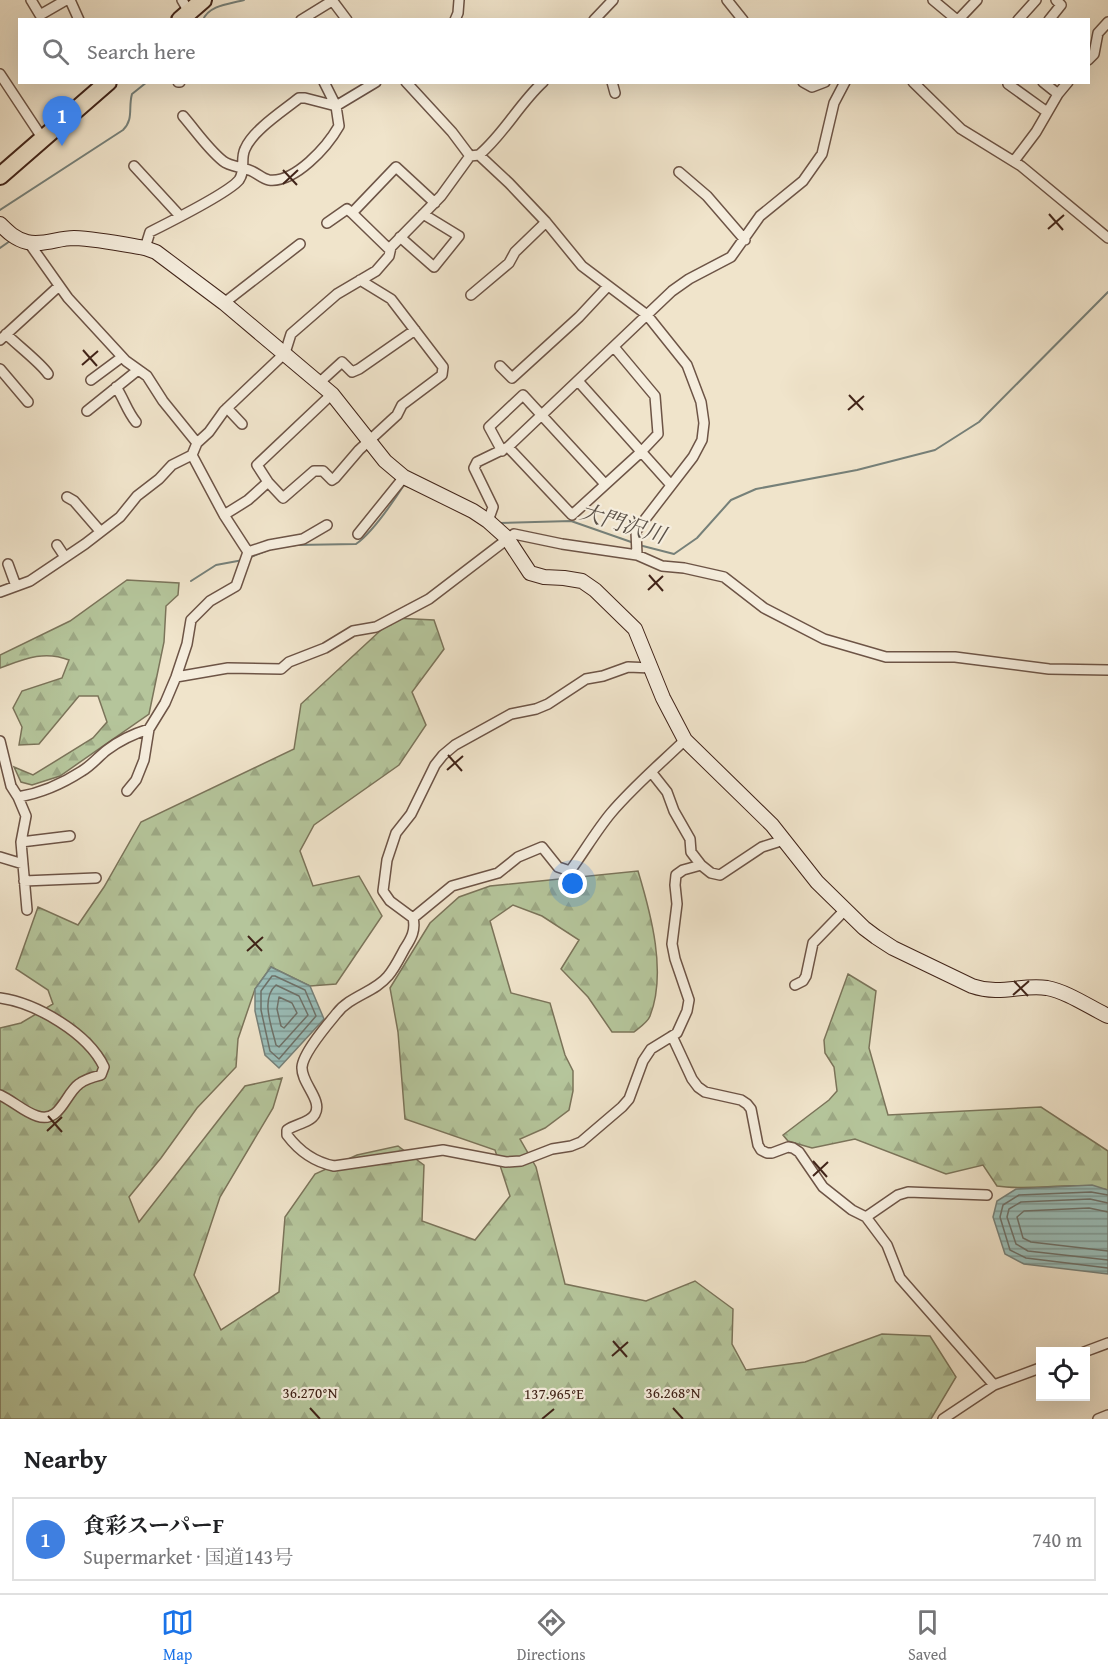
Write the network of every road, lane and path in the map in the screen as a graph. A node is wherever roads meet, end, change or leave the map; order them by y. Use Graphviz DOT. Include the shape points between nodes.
graph roads {
  1 [pos="31,0"];
  2 [pos="68,0"];
  3 [pos="203,0"];
  4 [pos="459,0"];
  5 [pos="613,0"];
  6 [pos="727,0"];
  7 [pos="933,0"];
  8 [pos="978,0"];
  9 [pos="1036,0"];
  10 [pos="332,1"];
  11 [pos="1061,2"];
  12 [pos="184,11"];
  13 [pos="79,18"];
  14 [pos="304,18"];
  15 [pos="345,18"];
  16 [pos="456,18"];
  17 [pos="596,18"];
  18 [pos="741,18"];
  19 [pos="955,18"];
  20 [pos="959,18"];
  21 [pos="1020,18"];
  22 [pos="1050,18"];
  23 [pos="1108,22"];
  24 [pos="1090,59"];
  25 [pos="0,74"];
  26 [pos="106,84"];
  27 [pos="325,84"];
  28 [pos="373,84"];
  29 [pos="408,84"];
  30 [pos="541,84"];
  31 [pos="613,84"];
  32 [pos="806,84"];
  33 [pos="820,84"];
  34 [pos="844,84"];
  35 [pos="915,84"];
  36 [pos="1008,84"];
  37 [pos="1046,84"];
  38 [pos="1066,84"];
  39 [pos="615,93"];
  40 [pos="1058,94"];
  41 [pos="336,106"];
  42 [pos="1047,112"];
  43 [pos="183,116"];
  44 [pos="43,139"];
  45 [pos="475,155"];
  46 [pos="1014,160"];
  47 [pos="134,166"];
  48 [pos="243,168"];
  49 [pos="679,172"];
  50 [pos="0,176"];
  51 [pos="435,203"];
  52 [pos="352,213"];
  53 [pos="423,214"];
  54 [pos="180,216"];
  55 [pos="546,222"];
  56 [pos="327,223"];
  57 [pos="0,224"];
  58 [pos="400,237"];
  59 [pos="1108,238"];
  60 [pos="745,240"];
  61 [pos="29,243"];
  62 [pos="300,244"];
  63 [pos="145,248"];
  64 [pos="390,250"];
  65 [pos="360,280"];
  66 [pos="59,286"];
  67 [pos="608,286"];
  68 [pos="471,295"];
  69 [pos="224,303"];
  70 [pos="647,315"];
  71 [pos="415,330"];
  72 [pos="3,337"];
  73 [pos="614,347"];
  74 [pos="285,353"];
  75 [pos="122,357"];
  76 [pos="500,366"];
  77 [pos="0,369"];
  78 [pos="138,370"];
  79 [pos="48,374"];
  80 [pos="91,380"];
  81 [pos="578,381"];
  82 [pos="319,383"];
  83 [pos="116,387"];
  84 [pos="332,394"];
  85 [pos="28,402"];
  86 [pos="227,408"];
  87 [pos="87,411"];
  88 [pos="543,415"];
  89 [pos="136,422"];
  90 [pos="242,424"];
  91 [pos="369,441"];
  92 [pos="197,443"];
  93 [pos="505,449"];
  94 [pos="641,452"];
  95 [pos="192,455"];
  96 [pos="404,477"];
  97 [pos="268,482"];
  98 [pos="605,484"];
  99 [pos="671,485"];
  100 [pos="67,497"];
  101 [pos="224,515"];
  102 [pos="488,521"];
  103 [pos="327,525"];
  104 [pos="100,531"];
  105 [pos="358,534"];
  106 [pos="507,538"];
  107 [pos="57,545"];
  108 [pos="636,546"];
  109 [pos="248,552"];
  110 [pos="65,557"];
  111 [pos="8,564"];
  112 [pos="16,586"];
  113 [pos="0,592"];
  114 [pos="652,668"];
  115 [pos="1108,670"];
  116 [pos="176,677"];
  117 [pos="148,729"];
  118 [pos="685,740"];
  119 [pos="0,741"];
  120 [pos="2,765"];
  121 [pos="652,773"];
  122 [pos="127,791"];
  123 [pos="18,797"];
  124 [pos="70,836"];
  125 [pos="784,840"];
  126 [pos="21,842"];
  127 [pos="0,857"];
  128 [pos="23,864"];
  129 [pos="701,865"];
  130 [pos="96,878"];
  131 [pos="24,881"];
  132 [pos="27,910"];
  133 [pos="845,910"];
  134 [pos="413,918"];
  135 [pos="795,985"];
  136 [pos="0,998"];
  137 [pos="1108,1017"];
  138 [pos="672,1036"];
  139 [pos="0,1095"];
  140 [pos="987,1195"];
  141 [pos="866,1216"];
  142 [pos="1108,1343"];
  143 [pos="1090,1350"];
  144 [pos="1036,1370"];
  145 [pos="994,1385"];
  146 [pos="1108,1415"];
  147 [pos="943,1419"];
  148 [pos="1098,1419"];
  1 -- 2 [label="street" via="40,15"];
  2 -- 13 [label="street"];
  3 -- 12 [label="highway"];
  4 -- 16 [label="street"];
  5 -- 17 [label="street"];
  6 -- 18 [label="street"];
  7 -- 19 [label="street"];
  8 -- 20 [label="street"];
  9 -- 21 [label="street"];
  10 -- 14 [label="street"];
  10 -- 15 [label="street"];
  11 -- 22 [label="street"];
  23 -- 24 [label="street" via="1098,33"];
  25 -- 44 [label="street"];
  26 -- 44 [label="highway"];
  27 -- 41 [label="street"];
  28 -- 41 [label="street"];
  29 -- 45 [label="street"];
  30 -- 45 [label="street" via="489,146"];
  31 -- 39 [label="street"];
  32 -- 33 [label="street"];
  34 -- 60 [label="street" via="834,104 822,154 803,181 760,216"];
  35 -- 46 [label="street" via="961,129"];
  36 -- 42 [label="street"];
  37 -- 40 [label="street"];
  38 -- 40 [label="street"];
  40 -- 42 [label="street"];
  41 -- 48 [label="street" via="299,98 246,146"];
  41 -- 48 [label="street" via="339,126 335,134 319,154 292,175 267,180"];
  42 -- 46 [label="street"];
  43 -- 48 [label="street" via="224,163"];
  44 -- 50 [label="highway"];
  45 -- 51 [label="street"];
  45 -- 55 [label="street"];
  46 -- 59 [label="street"];
  47 -- 54 [label="street"];
  48 -- 54 [label="street" via="238,180"];
  49 -- 60 [label="street" via="707,196"];
  51 -- 52 [label="street" via="396,167"];
  51 -- 53 [label="street"];
  52 -- 56 [label="street" via="348,209"];
  52 -- 64 [label="street"];
  53 -- 58 [label="street"];
  53 -- 58 [label="street" via="459,236 434,267"];
  54 -- 63 [label="street" via="150,232"];
  55 -- 67 [label="street" via="582,266"];
  55 -- 68 [label="street" via="509,263"];
  57 -- 61 [label="street"];
  58 -- 64 [label="street"];
  60 -- 70 [label="street" via="732,257 681,285"];
  61 -- 63 [label="street" via="74,238"];
  61 -- 66 [label="street"];
  62 -- 69 [label="street"];
  63 -- 69 [label="street" via="168,259"];
  64 -- 65 [label="street" via="376,271"];
  65 -- 71 [label="street" via="391,299"];
  65 -- 74 [label="street" via="337,294 291,334"];
  66 -- 72 [label="street"];
  66 -- 75 [label="street"];
  67 -- 70 [label="street"];
  67 -- 76 [label="street" via="512,378"];
  69 -- 74 [label="street"];
  70 -- 73 [label="street"];
  70 -- 99 [label="street" via="687,365 703,412 702,440"];
  71 -- 82 [label="street" via="352,372 342,362"];
  71 -- 91 [label="street" via="443,367 442,375 402,405 398,416"];
  72 -- 79 [label="street"];
  73 -- 81 [label="street"];
  73 -- 94 [label="street" via="655,396 658,434"];
  74 -- 82 [label="street"];
  74 -- 86 [label="street"];
  75 -- 78 [label="street"];
  75 -- 80 [label="street"];
  77 -- 85 [label="street"];
  78 -- 83 [label="street"];
  78 -- 92 [label="street" via="147,376"];
  81 -- 88 [label="street"];
  81 -- 94 [label="street"];
  82 -- 84 [label="street"];
  83 -- 87 [label="street"];
  83 -- 89 [label="street"];
  84 -- 91 [label="street"];
  84 -- 97 [label="street" via="256,465"];
  86 -- 90 [label="street"];
  86 -- 92 [label="street"];
  88 -- 93 [label="street"];
  88 -- 93 [label="street" via="523,395 489,427"];
  88 -- 98 [label="street"];
  91 -- 96 [label="street"];
  91 -- 97 [label="street" via="332,480 323,471 314,471 283,498"];
  92 -- 95 [label="street"];
  93 -- 98 [label="street" via="572,515"];
  93 -- 102 [label="street" via="477,462 474,468 493,507"];
  94 -- 98 [label="street"];
  94 -- 99 [label="street"];
  95 -- 101 [label="street"];
  95 -- 104 [label="street" via="172,465 136,496 120,517"];
  96 -- 102 [label="street"];
  96 -- 105 [label="street"];
  97 -- 101 [label="street"];
  99 -- 108 [label="street" via="636,531"];
  100 -- 104 [label="street"];
  101 -- 109 [label="street"];
  102 -- 106 [label="street"];
  103 -- 109 [label="street" via="303,539"];
  104 -- 110 [label="street"];
  106 -- 108 [label="street" via="514,534 562,544"];
  106 -- 114 [label="street" via="530,573 582,581 595,590 634,629"];
  106 -- 116 [label="street" via="421,603 376,627 353,631 281,669 228,668"];
  107 -- 110 [label="street"];
  108 -- 115 [label="street" via="662,566 724,577 764,608 824,639 885,657 955,657 1048,669"];
  109 -- 116 [label="street" via="236,586 210,601 191,620"];
  110 -- 112 [label="street"];
  111 -- 112 [label="street"];
  112 -- 113 [label="street"];
  114 -- 118 [label="street"];
  114 -- 134 [label="street" via="627,667 586,679 548,704 511,714 443,755 411,814 396,833 387,860 383,891"];
  116 -- 117 [label="street"];
  117 -- 122 [label="street" via="144,760"];
  117 -- 123 [label="street" via="130,735 84,770 52,788"];
  118 -- 121 [label="street"];
  118 -- 125 [label="street"];
  119 -- 120 [label="street"];
  120 -- 123 [label="street"];
  121 -- 129 [label="street" via="667,792 690,839 691,852"];
  121 -- 134 [label="street" via="610,815 570,872 558,867 542,846 518,857 498,873 452,886"];
  123 -- 126 [label="street" via="26,816"];
  124 -- 126 [label="street"];
  125 -- 129 [label="street" via="762,847 720,875"];
  125 -- 133 [label="street"];
  126 -- 128 [label="street"];
  127 -- 128 [label="street"];
  128 -- 131 [label="street"];
  129 -- 138 [label="street" via="676,875 672,944 689,1000"];
  130 -- 131 [label="street"];
  131 -- 132 [label="street"];
  133 -- 135 [label="street" via="813,943 806,976"];
  133 -- 137 [label="street" via="893,948 972,986 999,992 1047,988"];
  134 -- 138 [label="street" via="411,938 388,976 338,1012 302,1067 317,1105 309,1120 293,1125 287,1135 322,1164 334,1166 443,1150 506,1162 521,1161 572,1146 622,1107 651,1049"];
  136 -- 139 [label="street" via="27,1006 77,1033 104,1067 100,1075 78,1084 51,1116 37,1116"];
  138 -- 141 [label="street" via="698,1087 741,1101 751,1109 761,1150 772,1153 793,1148 823,1187"];
  140 -- 141 [label="street" via="908,1192"];
  141 -- 145 [label="street" via="887,1245 900,1278"];
  142 -- 143 [label="street"];
  144 -- 145 [label="street"];
  145 -- 147 [label="street"];
  146 -- 148 [label="street"];
}
